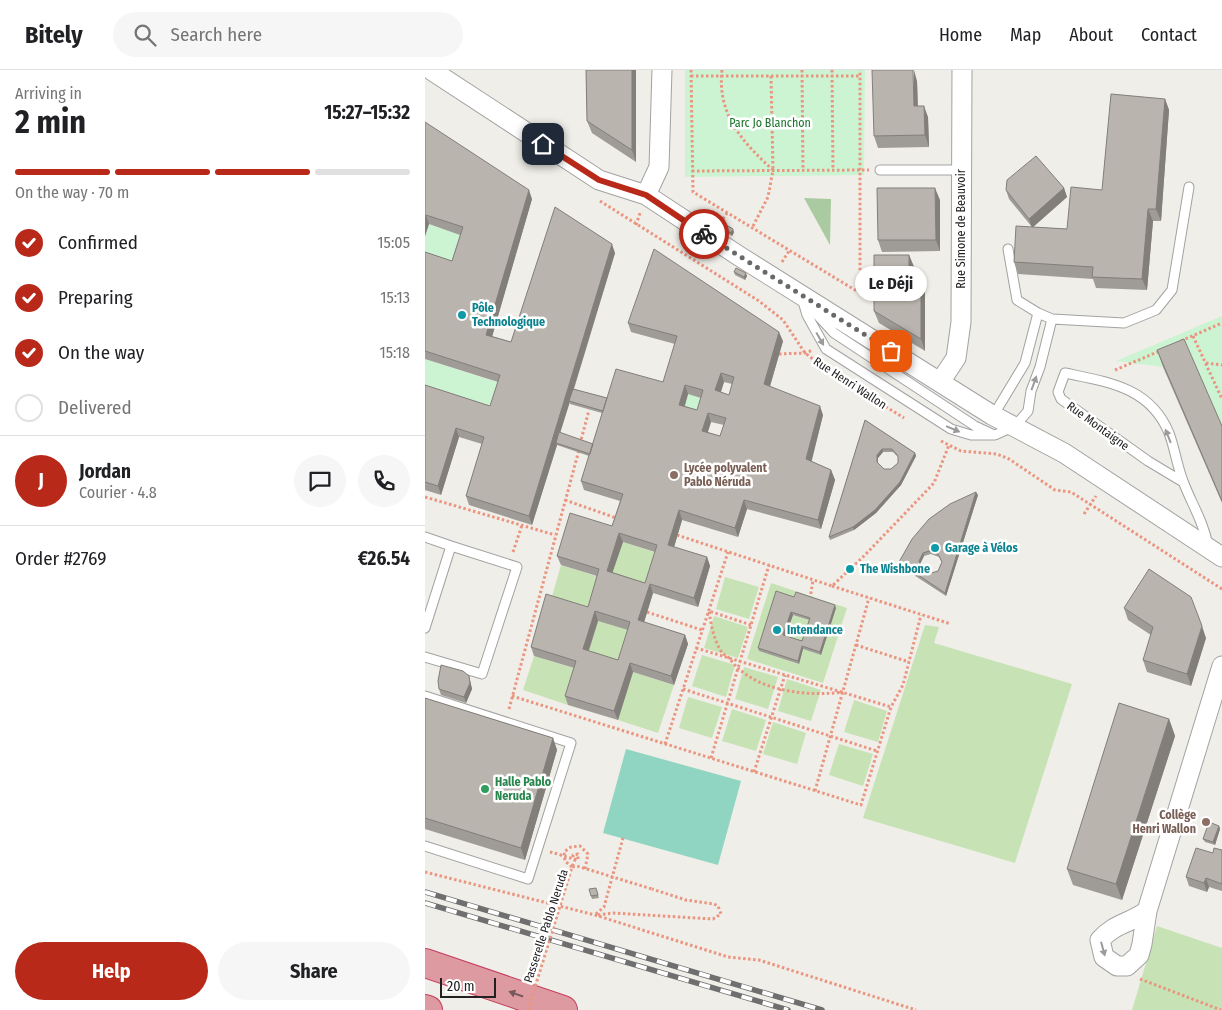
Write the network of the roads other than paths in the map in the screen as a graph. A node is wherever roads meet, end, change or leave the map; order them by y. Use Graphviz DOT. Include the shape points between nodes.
graph roads {
  1 [pos="431,70"];
  2 [pos="662,70"];
  3 [pos="962,70"];
  4 [pos="880,170"];
  5 [pos="962,170"];
  6 [pos="1189,187"];
  7 [pos="646,195"];
  8 [pos="1008,249"];
  9 [pos="800,294"];
  10 [pos="1038,313"];
  11 [pos="1052,319"];
  12 [pos="940,382"];
  13 [pos="993,416"];
  14 [pos="1015,426"];
  15 [pos="995,435"];
  16 [pos="1183,482"];
  17 [pos="425,537"];
  18 [pos="451,546"];
  19 [pos="1215,552"];
  20 [pos="425,628"];
  21 [pos="425,657"];
  22 [pos="1222,666"];
  23 [pos="425,696"];
  24 [pos="425,846"];
  25 [pos="1147,911"];
  26 [pos="425,963"];
  27 [pos="563,1010"];
  1 -- 7 [label="street" via="599,180"];
  2 -- 7 [label="street" via="659,168"];
  3 -- 5 [label="street, Rue Simone de Beauvoir"];
  4 -- 5 [label="lane"];
  5 -- 12 [label="street, Rue Simone de Beauvoir" via="961,322 956,358"];
  6 -- 11 [label="lane" via="1172,290 1156,310 1124,323"];
  7 -- 9 [label="street"];
  8 -- 10 [label="lane" via="1017,300"];
  9 -- 12 [label="street"];
  9 -- 15 [label="lane" via="834,333 975,426"];
  9 -- 15 [label="lane, one-way" via="807,315 826,349 951,429 971,435"];
  10 -- 11 [label="lane"];
  10 -- 13 [label="lane" via="1025,363"];
  14 -- 11 [label="lane, one-way" via="1028,411"];
  12 -- 13 [label="street"];
  13 -- 14 [label="street"];
  14 -- 15 [label="lane"];
  14 -- 19 [label="street" via="1064,453"];
  16 -- 16 [label="lane, Rue Montaigne, one-way" via="1168,432 1148,401 1114,383 1065,373 1058,392 1061,400"];
  16 -- 19 [label="lane, Rue Montaigne"];
  17 -- 18 [label="lane"];
  18 -- 20 [label="lane"];
  18 -- 21 [label="lane" via="517,567 482,674"];
  22 -- 25 [label="street"];
  23 -- 24 [label="lane" via="571,744 528,879"];
  25 -- 25 [label="street, one-way" via="1135,920 1111,928 1100,940 1104,957 1117,966 1127,966 1139,956"];
  27 -- 26 [label="highway, one-way"];
}
